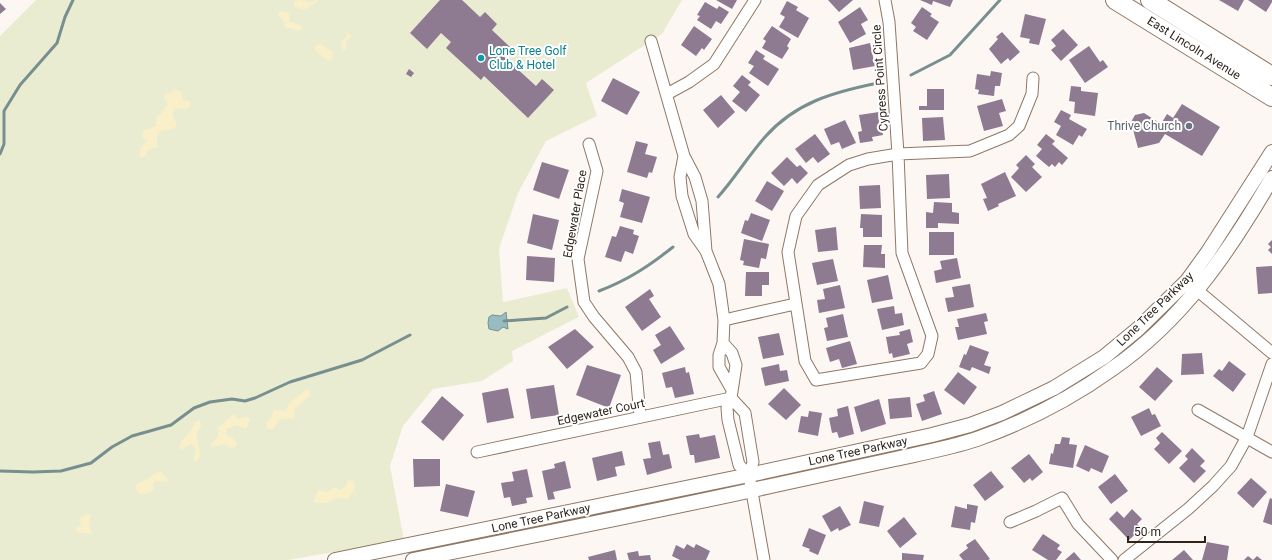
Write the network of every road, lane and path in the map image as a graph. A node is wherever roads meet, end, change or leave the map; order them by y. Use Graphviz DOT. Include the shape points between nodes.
graph roads {
  1 [pos="755,0"];
  2 [pos="885,0"];
  3 [pos="1115,0"];
  4 [pos="1150,0"];
  5 [pos="651,41"];
  6 [pos="1272,76"];
  7 [pos="1033,78"];
  8 [pos="667,94"];
  9 [pos="1272,97"];
  10 [pos="589,144"];
  11 [pos="1272,152"];
  12 [pos="898,154"];
  13 [pos="684,156"];
  14 [pos="1272,178"];
  15 [pos="706,251"];
  16 [pos="1187,281"];
  17 [pos="1198,290"];
  18 [pos="795,304"];
  19 [pos="724,320"];
  20 [pos="724,342"];
  21 [pos="1272,353"];
  22 [pos="1272,364"];
  23 [pos="731,393"];
  24 [pos="1198,410"];
  25 [pos="640,416"];
  26 [pos="1247,437"];
  27 [pos="477,452"];
  28 [pos="1272,452"];
  29 [pos="750,475"];
  30 [pos="753,490"];
  31 [pos="1010,522"];
  32 [pos="335,560"];
  33 [pos="413,560"];
  34 [pos="764,560"];
  35 [pos="1112,560"];
  36 [pos="1124,560"];
  1 -- 8 [label="street" via="714,64"];
  2 -- 12 [label="street, Cypress Point Circle" via="889,22"];
  3 -- 9 [label="main road, East Lincoln Avenue"];
  4 -- 6 [label="main road, East Lincoln Avenue"];
  5 -- 8 [label="street"];
  7 -- 12 [label="street" via="1032,94 1019,126 1009,135 970,151"];
  8 -- 13 [label="street"];
  10 -- 25 [label="street, Edgewater Place" via="597,171 578,259 584,302 628,357 636,372"];
  11 -- 16 [label="street, Lone Tree Parkway"];
  12 -- 18 [label="street, Cypress Point Circle" via="849,165 818,185 796,216 788,252"];
  12 -- 18 [label="street, Cypress Point Circle" via="902,253 932,336 928,354 921,363 816,380 805,361"];
  13 -- 15 [label="street" via="695,177 702,201"];
  13 -- 15 [label="street" via="680,176 686,213 694,234"];
  14 -- 17 [label="street, Lone Tree Parkway" via="1221,261"];
  15 -- 19 [label="street" via="719,284"];
  16 -- 17 [label="street"];
  16 -- 29 [label="street, Lone Tree Parkway" via="1138,329 1104,357 1054,388 1015,407 970,425 932,435"];
  17 -- 21 [label="street"];
  17 -- 30 [label="street, Lone Tree Parkway" via="1148,341 1113,369 1034,416 949,447"];
  18 -- 19 [label="street"];
  19 -- 20 [label="street"];
  20 -- 23 [label="street" via="719,355 719,367"];
  20 -- 23 [label="street" via="732,353 736,365"];
  22 -- 26 [label="street"];
  23 -- 25 [label="street, Edgewater Court"];
  23 -- 29 [label="street" via="745,413 753,462"];
  23 -- 29 [label="street" via="727,408 739,465"];
  24 -- 26 [label="street"];
  25 -- 27 [label="street, Edgewater Court"];
  26 -- 28 [label="street"];
  26 -- 36 [label="street" via="1231,466 1214,486"];
  29 -- 30 [label="street"];
  29 -- 32 [label="street, Lone Tree Parkway"];
  30 -- 33 [label="street, Lone Tree Parkway"];
  30 -- 34 [label="street"];
  31 -- 35 [label="street" via="1062,498 1078,524"];
}
